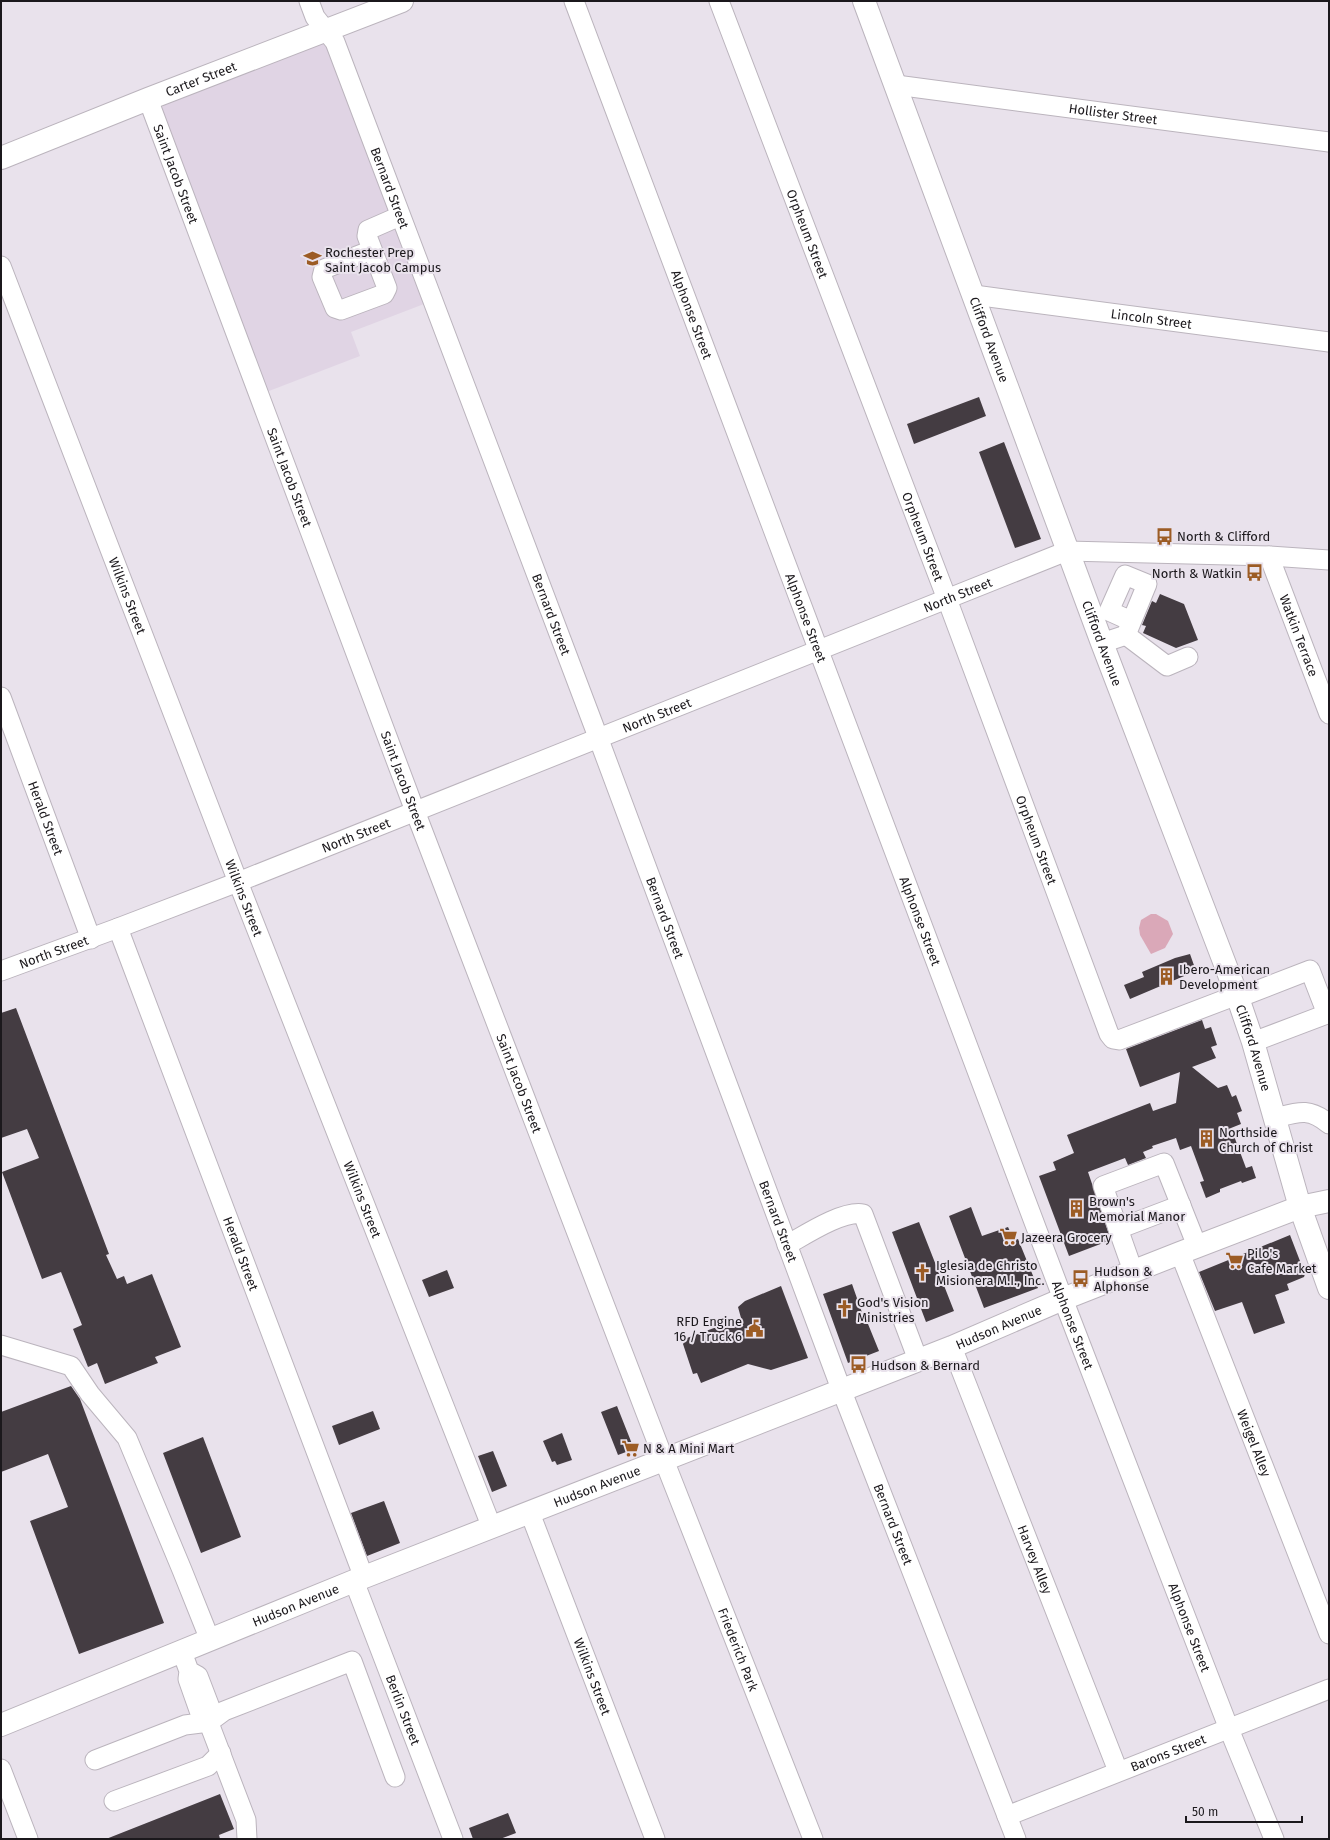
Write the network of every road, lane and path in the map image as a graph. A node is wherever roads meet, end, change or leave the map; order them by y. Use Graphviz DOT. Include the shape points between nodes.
graph roads {
  1 [pos="309,1"];
  2 [pos="402,1"];
  3 [pos="574,1"];
  4 [pos="719,1"];
  5 [pos="864,1"];
  6 [pos="325,30"];
  7 [pos="896,85"];
  8 [pos="148,99"];
  9 [pos="1329,142"];
  10 [pos="1,158"];
  11 [pos="400,216"];
  12 [pos="372,250"];
  13 [pos="1,266"];
  14 [pos="974,295"];
  15 [pos="1329,341"];
  16 [pos="1067,551"];
  17 [pos="1142,553"];
  18 [pos="1270,556"];
  19 [pos="1329,560"];
  20 [pos="947,599"];
  21 [pos="1128,628"];
  22 [pos="1102,643"];
  23 [pos="819,649"];
  24 [pos="1188,657"];
  25 [pos="1,697"];
  26 [pos="1329,714"];
  27 [pos="598,738"];
  28 [pos="415,811"];
  29 [pos="238,882"];
  30 [pos="118,928"];
  31 [pos="91,938"];
  32 [pos="1,971"];
  33 [pos="1237,996"];
  34 [pos="1253,1042"];
  35 [pos="1275,1118"];
  36 [pos="1329,1124"];
  37 [pos="1329,1201"];
  38 [pos="1181,1205"];
  39 [pos="1300,1207"];
  40 [pos="1118,1229"];
  41 [pos="787,1245"];
  42 [pos="1189,1250"];
  43 [pos="1133,1271"];
  44 [pos="1329,1288"];
  45 [pos="1063,1299"];
  46 [pos="1,1345"];
  47 [pos="952,1347"];
  48 [pos="918,1360"];
  49 [pos="841,1389"];
  50 [pos="664,1460"];
  51 [pos="530,1513"];
  52 [pos="492,1528"];
  53 [pos="359,1580"];
  54 [pos="1329,1634"];
  55 [pos="210,1640"];
  56 [pos="185,1661"];
  57 [pos="1329,1689"];
  58 [pos="208,1720"];
  59 [pos="1,1725"];
  60 [pos="1229,1729"];
  61 [pos="221,1753"];
  62 [pos="94,1760"];
  63 [pos="1,1769"];
  64 [pos="1118,1771"];
  65 [pos="395,1777"];
  66 [pos="114,1801"];
  67 [pos="1006,1816"];
  68 [pos="28,1839"];
  69 [pos="247,1839"];
  70 [pos="453,1839"];
  71 [pos="655,1839"];
  72 [pos="813,1839"];
  73 [pos="1016,1839"];
  74 [pos="1274,1839"];
  1 -- 6 [label="street, Bernard Street" via="315,17"];
  2 -- 6 [label="main road, Carter Street"];
  3 -- 23 [label="street, Alphonse Street"];
  4 -- 20 [label="street, Orpheum Street"];
  5 -- 7 [label="main road, Clifford Avenue"];
  6 -- 8 [label="main road, Carter Street"];
  6 -- 11 [label="street, Bernard Street" via="335,42"];
  7 -- 9 [label="street, Hollister Street"];
  7 -- 14 [label="main road, Clifford Avenue"];
  8 -- 10 [label="main road, Carter Street"];
  8 -- 28 [label="street, Saint Jacob Street"];
  11 -- 12 [label="street" via="368,230 367,236"];
  11 -- 27 [label="street, Bernard Street"];
  13 -- 29 [label="street, Wilkins Street"];
  14 -- 15 [label="street, Lincoln Street"];
  14 -- 16 [label="main road, Clifford Avenue"];
  16 -- 17 [label="street, North Street"];
  16 -- 20 [label="street, North Street"];
  16 -- 22 [label="main road, Clifford Avenue"];
  17 -- 18 [label="street, North Street"];
  17 -- 21 [label="street" via="1136,580 1147,584"];
  18 -- 19 [label="street, North Street"];
  18 -- 26 [label="street, Watkin Terrace"];
  20 -- 23 [label="street, North Street"];
  20 -- 33 [label="street, Orpheum Street" via="1109,1034 1113,1039 1119,1040"];
  21 -- 22 [label="street"];
  21 -- 24 [label="street" via="1167,666"];
  22 -- 33 [label="main road, Clifford Avenue"];
  23 -- 27 [label="street, North Street"];
  23 -- 45 [label="street, Alphonse Street"];
  25 -- 31 [label="street, Herald Street"];
  27 -- 28 [label="street, North Street"];
  27 -- 41 [label="street, Bernard Street"];
  28 -- 29 [label="street, North Street"];
  28 -- 50 [label="street, Saint Jacob Street"];
  29 -- 30 [label="street, North Street"];
  29 -- 52 [label="street, Wilkins Street"];
  30 -- 31 [label="street, North Street"];
  30 -- 53 [label="street, Herald Street"];
  31 -- 32 [label="street, North Street"];
  33 -- 34 [label="main road, Clifford Avenue"];
  33 -- 34 [label="street" via="1310,970 1326,1014"];
  34 -- 35 [label="main road, Clifford Avenue"];
  35 -- 36 [label="street" via="1306,1112"];
  35 -- 39 [label="main road, Clifford Avenue"];
  37 -- 39 [label="main road, Hudson Avenue"];
  38 -- 40 [label="street"];
  38 -- 40 [label="street, Weigel Alley" via="1164,1163 1103,1186"];
  38 -- 42 [label="street, Weigel Alley"];
  39 -- 42 [label="main road, Hudson Avenue"];
  39 -- 44 [label="main road, Clifford Avenue"];
  40 -- 43 [label="street"];
  41 -- 48 [label="street" via="837,1219 855,1212 863,1214"];
  41 -- 49 [label="street, Bernard Street"];
  42 -- 43 [label="main road, Hudson Avenue"];
  42 -- 54 [label="street, Weigel Alley"];
  43 -- 45 [label="main road, Hudson Avenue"];
  45 -- 47 [label="main road, Hudson Avenue"];
  45 -- 60 [label="street, Alphonse Street"];
  46 -- 55 [label="street" via="71,1366 90,1394 127,1438"];
  47 -- 48 [label="main road, Hudson Avenue"];
  47 -- 64 [label="street, Harvey Alley"];
  48 -- 49 [label="main road, Hudson Avenue"];
  49 -- 50 [label="main road, Hudson Avenue"];
  49 -- 67 [label="street, Bernard Street"];
  50 -- 51 [label="main road, Hudson Avenue"];
  50 -- 72 [label="street, Friederich Park"];
  51 -- 52 [label="main road, Hudson Avenue"];
  51 -- 71 [label="street, Wilkins Street"];
  52 -- 53 [label="main road, Hudson Avenue"];
  53 -- 55 [label="main road, Hudson Avenue"];
  53 -- 70 [label="street, Berlin Street"];
  55 -- 56 [label="main road, Hudson Avenue"];
  56 -- 58 [label="street" via="188,1679 200,1713"];
  56 -- 59 [label="main road, Hudson Avenue"];
  57 -- 60 [label="street, Barons Street"];
  58 -- 61 [label="street"];
  58 -- 62 [label="street" via="185,1725"];
  58 -- 65 [label="street" via="224,1711 352,1661"];
  60 -- 64 [label="street, Barons Street"];
  60 -- 74 [label="street, Alphonse Street"];
  61 -- 66 [label="street" via="208,1766"];
  61 -- 69 [label="street" via="246,1820"];
  63 -- 68 [label="street"];
  64 -- 67 [label="street, Barons Street"];
  67 -- 73 [label="street, Bernard Street"];
}
